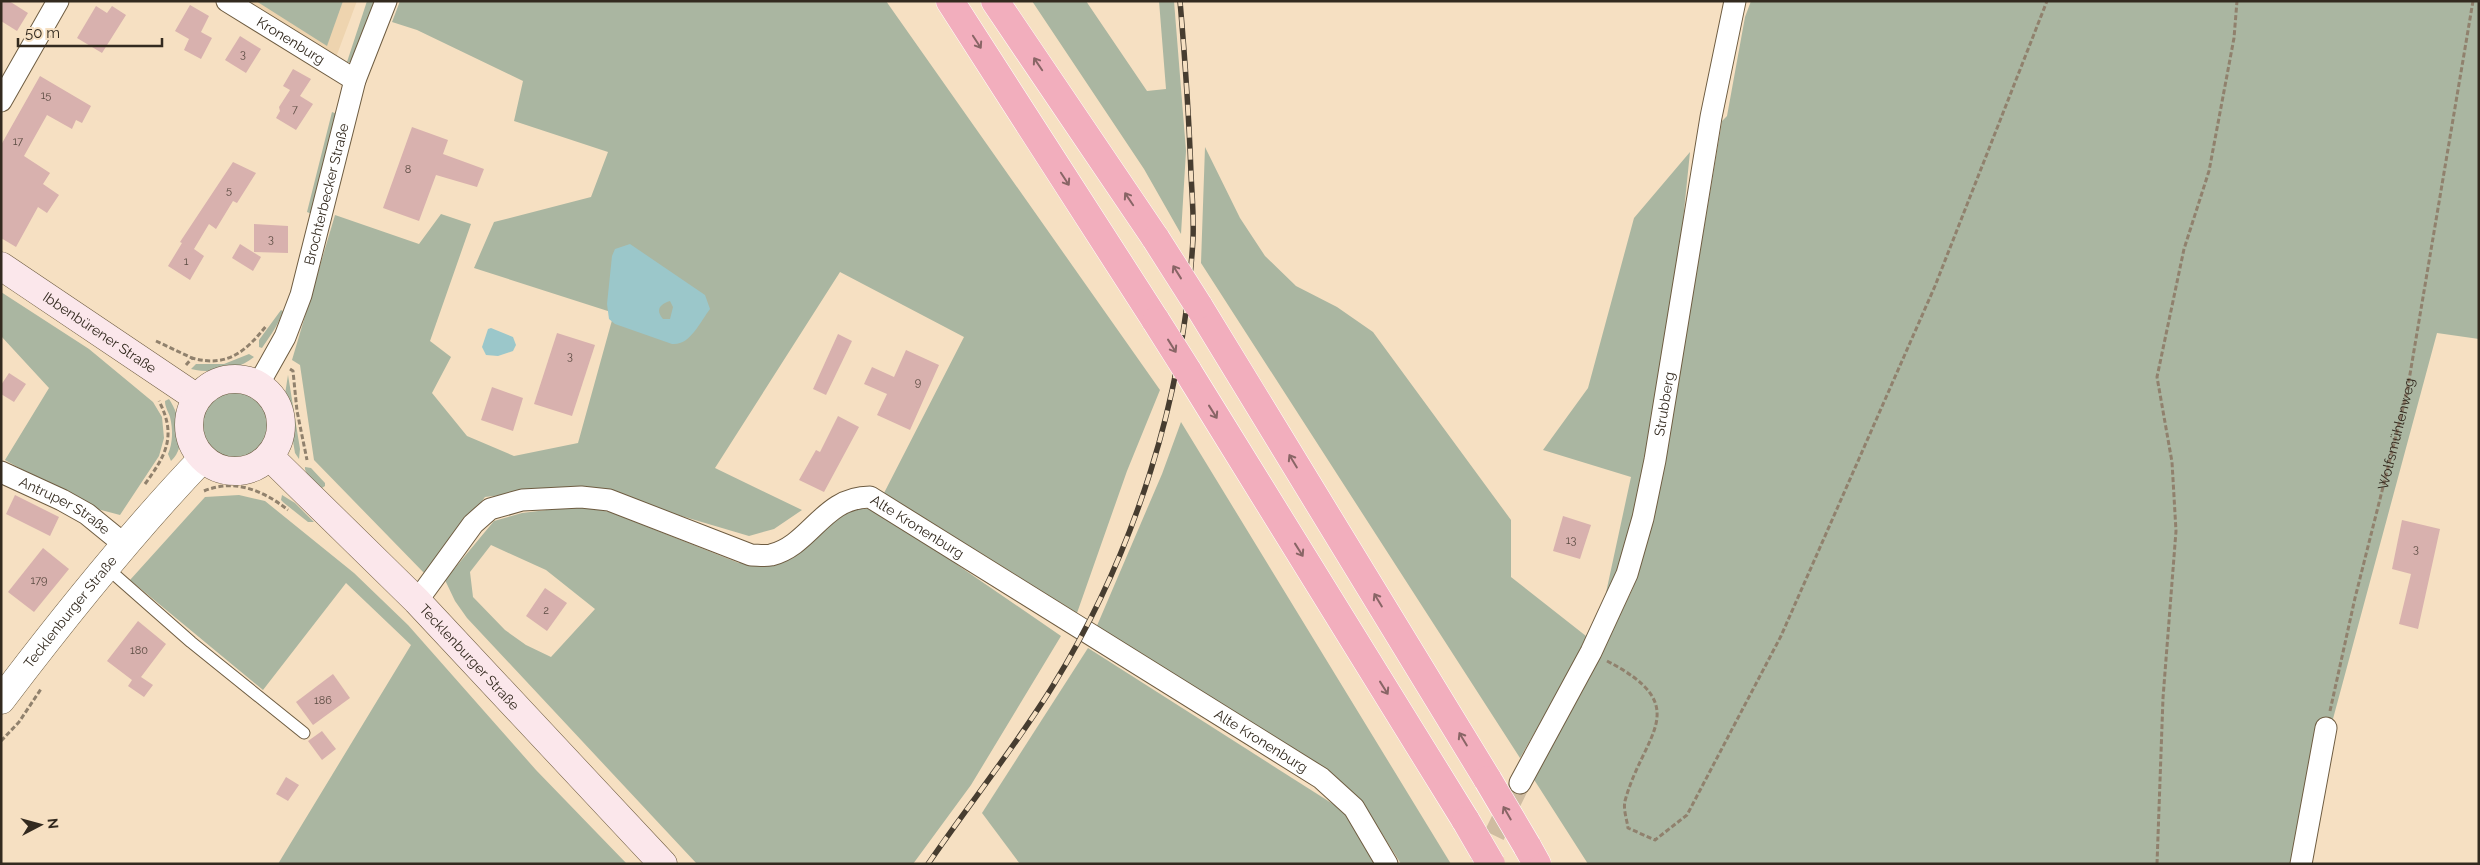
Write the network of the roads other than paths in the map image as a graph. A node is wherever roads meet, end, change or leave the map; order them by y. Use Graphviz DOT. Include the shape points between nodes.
graph roads {
  1 [pos="58,1"];
  2 [pos="227,1"];
  3 [pos="386,1"];
  4 [pos="950,1"];
  5 [pos="995,1"];
  6 [pos="1735,1"];
  7 [pos="356,80"];
  8 [pos="1,102"];
  9 [pos="1,266"];
  10 [pos="258,384"];
  11 [pos="197,398"];
  12 [pos="269,456"];
  13 [pos="203,458"];
  14 [pos="1,472"];
  15 [pos="125,545"];
  16 [pos="107,568"];
  17 [pos="417,601"];
  18 [pos="1,700"];
  19 [pos="2326,728"];
  20 [pos="304,733"];
  21 [pos="1520,783"];
  22 [pos="1532,855"];
  23 [pos="663,864"];
  24 [pos="1387,864"];
  25 [pos="1491,864"];
  26 [pos="2301,864"];
  1 -- 8 [label="street"];
  2 -- 7 [label="street, Kronenburg"];
  3 -- 7 [label="street, Brochterbecker Straße"];
  4 -- 25 [label="highway, one-way, bridge" via="1187,370"];
  22 -- 5 [label="highway, one-way, bridge" via="1198,305"];
  6 -- 21 [label="street, Strubberg" via="1711,117 1643,518 1627,574 1591,652"];
  7 -- 10 [label="street, Brochterbecker Straße" via="301,295 285,337"];
  9 -- 11 [label="main road, Ibbenbürener Straße"];
  10 -- 11 [label="main road" via="231,378 217,382"];
  10 -- 12 [label="main road" via="271,395 280,418 278,442"];
  11 -- 13 [label="main road" via="190,415 189,431"];
  12 -- 13 [label="main road" via="251,467 230,470 216,467"];
  12 -- 17 [label="main road, Tecklenburger Straße"];
  13 -- 15 [label="street, Tecklenburger Straße"];
  14 -- 15 [label="street, Antruper Straße" via="78,510"];
  15 -- 16 [label="street, Tecklenburger Straße"];
  16 -- 18 [label="street, Tecklenburger Straße"];
  16 -- 20 [label="lane" via="191,642"];
  17 -- 23 [label="main road, Tecklenburger Straße"];
  17 -- 24 [label="street, Alte Kronenburg" via="473,524 490,509 522,500 582,497 609,500 751,555 771,555 791,545 842,502 856,497 870,498 1321,778 1354,808"];
  19 -- 26 [label="street"];
}
